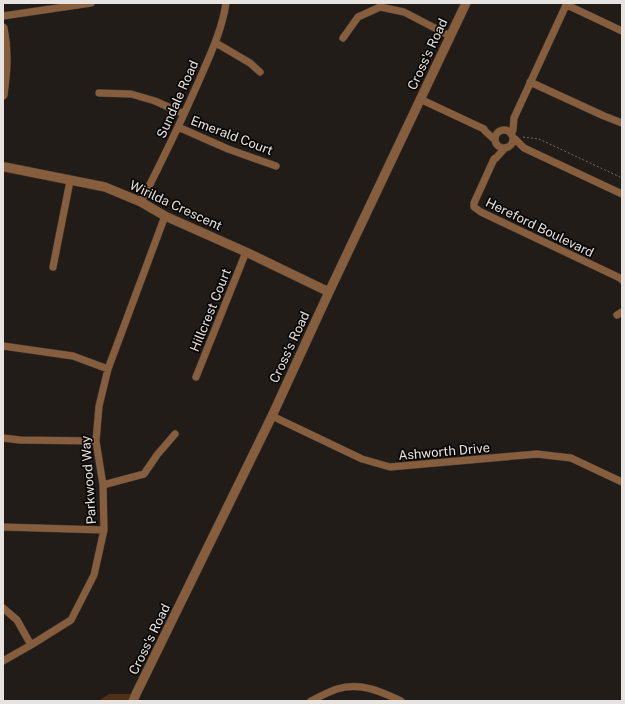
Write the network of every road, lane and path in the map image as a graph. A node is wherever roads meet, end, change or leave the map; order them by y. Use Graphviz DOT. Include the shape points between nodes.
graph roads {
  1 [pos="91,3"];
  2 [pos="226,3"];
  3 [pos="466,3"];
  4 [pos="567,4"];
  5 [pos="3,16"];
  6 [pos="3,28"];
  7 [pos="622,31"];
  8 [pos="450,36"];
  9 [pos="343,38"];
  10 [pos="216,43"];
  11 [pos="5,66"];
  12 [pos="260,72"];
  13 [pos="530,82"];
  14 [pos="99,93"];
  15 [pos="3,95"];
  16 [pos="420,99"];
  17 [pos="184,114"];
  18 [pos="514,118"];
  19 [pos="622,123"];
  20 [pos="178,127"];
  21 [pos="484,129"];
  22 [pos="501,131"];
  23 [pos="512,136"];
  24 [pos="522,137"];
  25 [pos="496,142"];
  26 [pos="507,147"];
  27 [pos="524,148"];
  28 [pos="494,159"];
  29 [pos="4,166"];
  30 [pos="276,166"];
  31 [pos="622,178"];
  32 [pos="70,181"];
  33 [pos="622,194"];
  34 [pos="142,202"];
  35 [pos="165,216"];
  36 [pos="246,252"];
  37 [pos="53,267"];
  38 [pos="622,280"];
  39 [pos="329,292"];
  40 [pos="3,346"];
  41 [pos="108,369"];
  42 [pos="196,377"];
  43 [pos="272,416"];
  44 [pos="175,434"];
  45 [pos="3,438"];
  46 [pos="96,441"];
  47 [pos="622,482"];
  48 [pos="103,485"];
  49 [pos="3,527"];
  50 [pos="104,530"];
  51 [pos="3,608"];
  52 [pos="32,645"];
  53 [pos="3,661"];
  54 [pos="134,701"];
  55 [pos="311,701"];
  56 [pos="401,701"];
  1 -- 5 [label="street"];
  2 -- 10 [label="street, Sundale Road"];
  3 -- 8 [label="street, Cross's Road"];
  4 -- 7 [label="street"];
  4 -- 13 [label="street"];
  6 -- 11 [label="street" via="6,42"];
  8 -- 9 [label="street" via="404,12 380,7 358,17"];
  8 -- 16 [label="street, Cross's Road"];
  10 -- 12 [label="street" via="250,63"];
  10 -- 17 [label="street, Sundale Road"];
  11 -- 15 [label="street"];
  13 -- 18 [label="street"];
  13 -- 19 [label="street"];
  14 -- 17 [label="street" via="131,94"];
  16 -- 21 [label="street"];
  16 -- 39 [label="street, Cross's Road"];
  17 -- 20 [label="street, Sundale Road"];
  18 -- 22 [label="street"];
  18 -- 23 [label="street"];
  20 -- 30 [label="street, Emerald Court"];
  20 -- 34 [label="street, Sundale Road"];
  21 -- 22 [label="street"];
  21 -- 25 [label="street"];
  22 -- 23 [label="street" via="508,131"];
  22 -- 25 [label="street" via="496,135"];
  23 -- 26 [label="street" via="512,142"];
  23 -- 27 [label="street"];
  24 -- 31 [label="path" via="539,139"];
  25 -- 26 [label="street" via="500,147"];
  25 -- 28 [label="street, Hereford Boulevard"];
  26 -- 27 [label="street"];
  26 -- 28 [label="street, Hereford Boulevard"];
  27 -- 33 [label="street"];
  28 -- 38 [label="street, Hereford Boulevard" via="474,208"];
  29 -- 32 [label="street, Wirilda Crescent"];
  32 -- 34 [label="street, Wirilda Crescent" via="105,187"];
  32 -- 37 [label="street"];
  34 -- 35 [label="street, Wirilda Crescent"];
  35 -- 36 [label="street, Wirilda Crescent"];
  35 -- 41 [label="street, Parkwood Way"];
  36 -- 39 [label="street, Wirilda Crescent"];
  36 -- 42 [label="street, Hillcrest Court"];
  39 -- 43 [label="street, Cross's Road"];
  40 -- 41 [label="street" via="73,356"];
  41 -- 46 [label="street, Parkwood Way" via="98,406"];
  43 -- 47 [label="street, Ashworth Drive" via="362,459 390,467 537,454 571,458"];
  43 -- 54 [label="street, Cross's Road"];
  44 -- 48 [label="street" via="144,474"];
  45 -- 46 [label="street"];
  46 -- 48 [label="street, Parkwood Way"];
  48 -- 50 [label="street, Parkwood Way"];
  49 -- 50 [label="street"];
  50 -- 52 [label="street, Parkwood Way" via="94,575 71,620"];
  51 -- 52 [label="street" via="17,620"];
  52 -- 53 [label="street, Parkwood Way"];
  55 -- 56 [label="street" via="336,689 352,686 369,688"];
}
